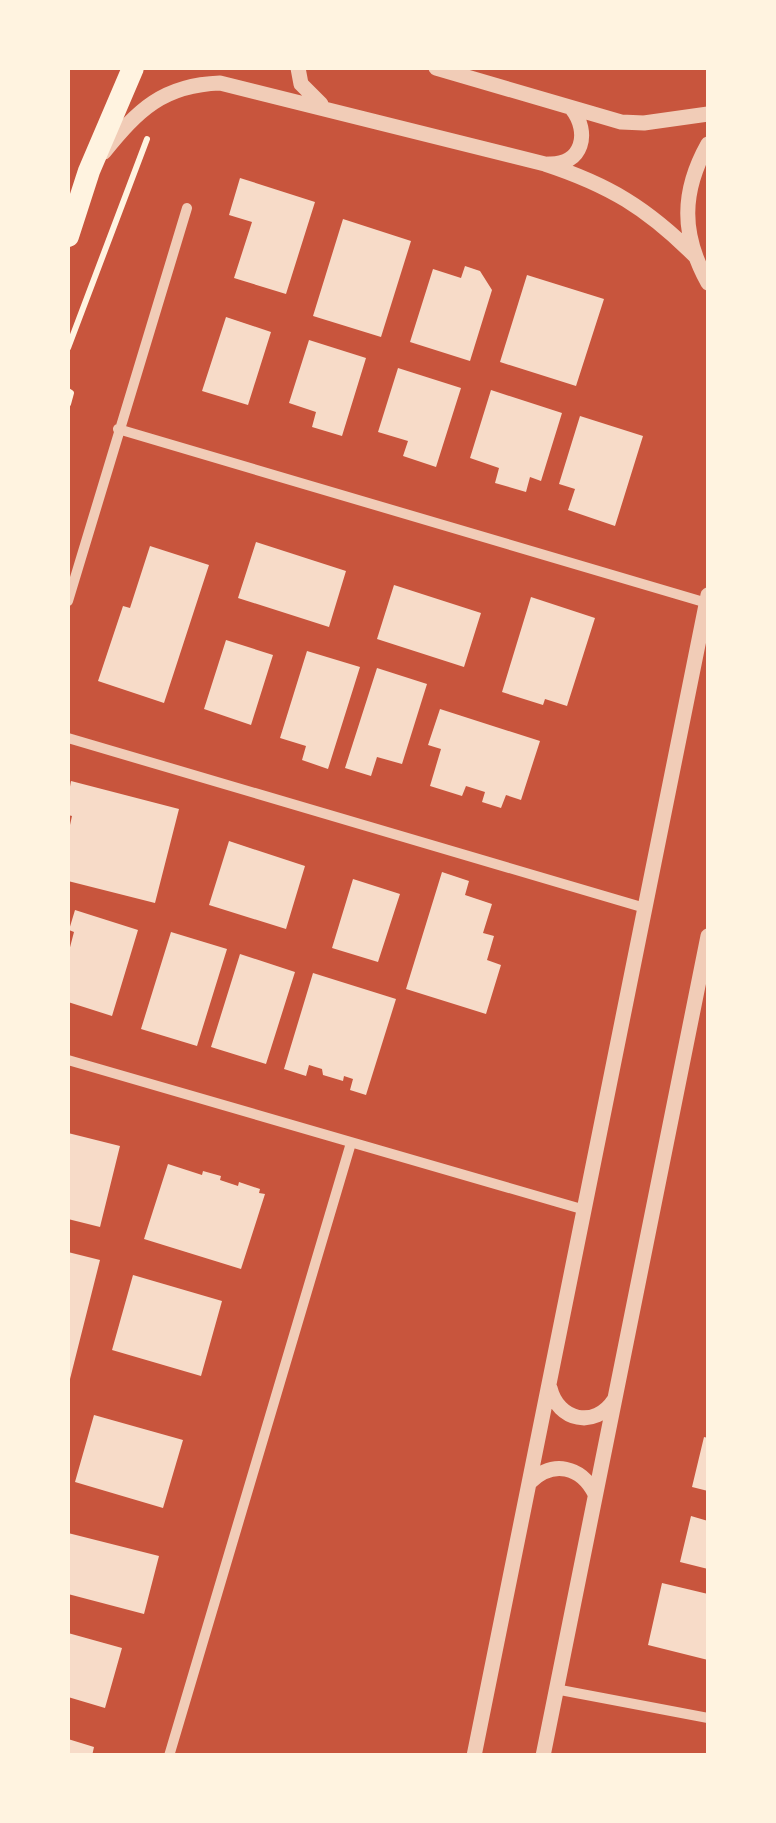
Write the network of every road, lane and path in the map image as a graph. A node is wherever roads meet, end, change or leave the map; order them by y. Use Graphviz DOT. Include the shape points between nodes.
graph roads {
  1 [pos="133,68"];
  2 [pos="298,68"];
  3 [pos="436,68"];
  4 [pos="164,95"];
  5 [pos="328,108"];
  6 [pos="572,109"];
  7 [pos="708,114"];
  8 [pos="708,144"];
  9 [pos="546,164"];
  10 [pos="89,171"];
  11 [pos="187,208"];
  12 [pos="68,236"];
  13 [pos="694,256"];
  14 [pos="708,283"];
  15 [pos="68,348"];
  16 [pos="70,392"];
  17 [pos="68,404"];
  18 [pos="118,429"];
  19 [pos="708,599"];
  20 [pos="68,602"];
  21 [pos="68,738"];
  22 [pos="645,908"];
  23 [pos="708,936"];
  24 [pos="68,1060"];
  25 [pos="351,1142"];
  26 [pos="584,1210"];
  27 [pos="550,1379"];
  28 [pos="614,1400"];
  29 [pos="529,1482"];
  30 [pos="595,1494"];
  31 [pos="555,1689"];
  32 [pos="708,1718"];
  33 [pos="169,1756"];
  34 [pos="474,1756"];
  35 [pos="542,1756"];
  1 -- 10 [label="highway"];
  2 -- 5 [label="street" via="311,98"];
  3 -- 6 [label="street"];
  4 -- 5 [label="street" via="220,82"];
  4 -- 10 [label="street" via="131,118"];
  4 -- 15 [label="path"];
  5 -- 9 [label="street"];
  6 -- 7 [label="street" via="644,123"];
  6 -- 9 [label="street" via="581,120 581,148 559,164"];
  8 -- 13 [label="street" via="694,171 686,214"];
  9 -- 13 [label="street" via="634,202"];
  10 -- 12 [label="highway"];
  11 -- 18 [label="street"];
  13 -- 14 [label="street"];
  16 -- 17 [label="path"];
  18 -- 19 [label="street"];
  18 -- 20 [label="street"];
  19 -- 22 [label="street"];
  21 -- 22 [label="street"];
  22 -- 26 [label="street"];
  23 -- 28 [label="street"];
  24 -- 25 [label="street"];
  25 -- 26 [label="street"];
  25 -- 33 [label="street"];
  26 -- 27 [label="street"];
  27 -- 28 [label="street" via="558,1408 575,1418 594,1417"];
  27 -- 29 [label="street"];
  28 -- 30 [label="street"];
  29 -- 30 [label="street" via="550,1468 564,1468 584,1477"];
  29 -- 34 [label="street"];
  30 -- 31 [label="street"];
  31 -- 32 [label="street"];
  31 -- 35 [label="street"];
}
